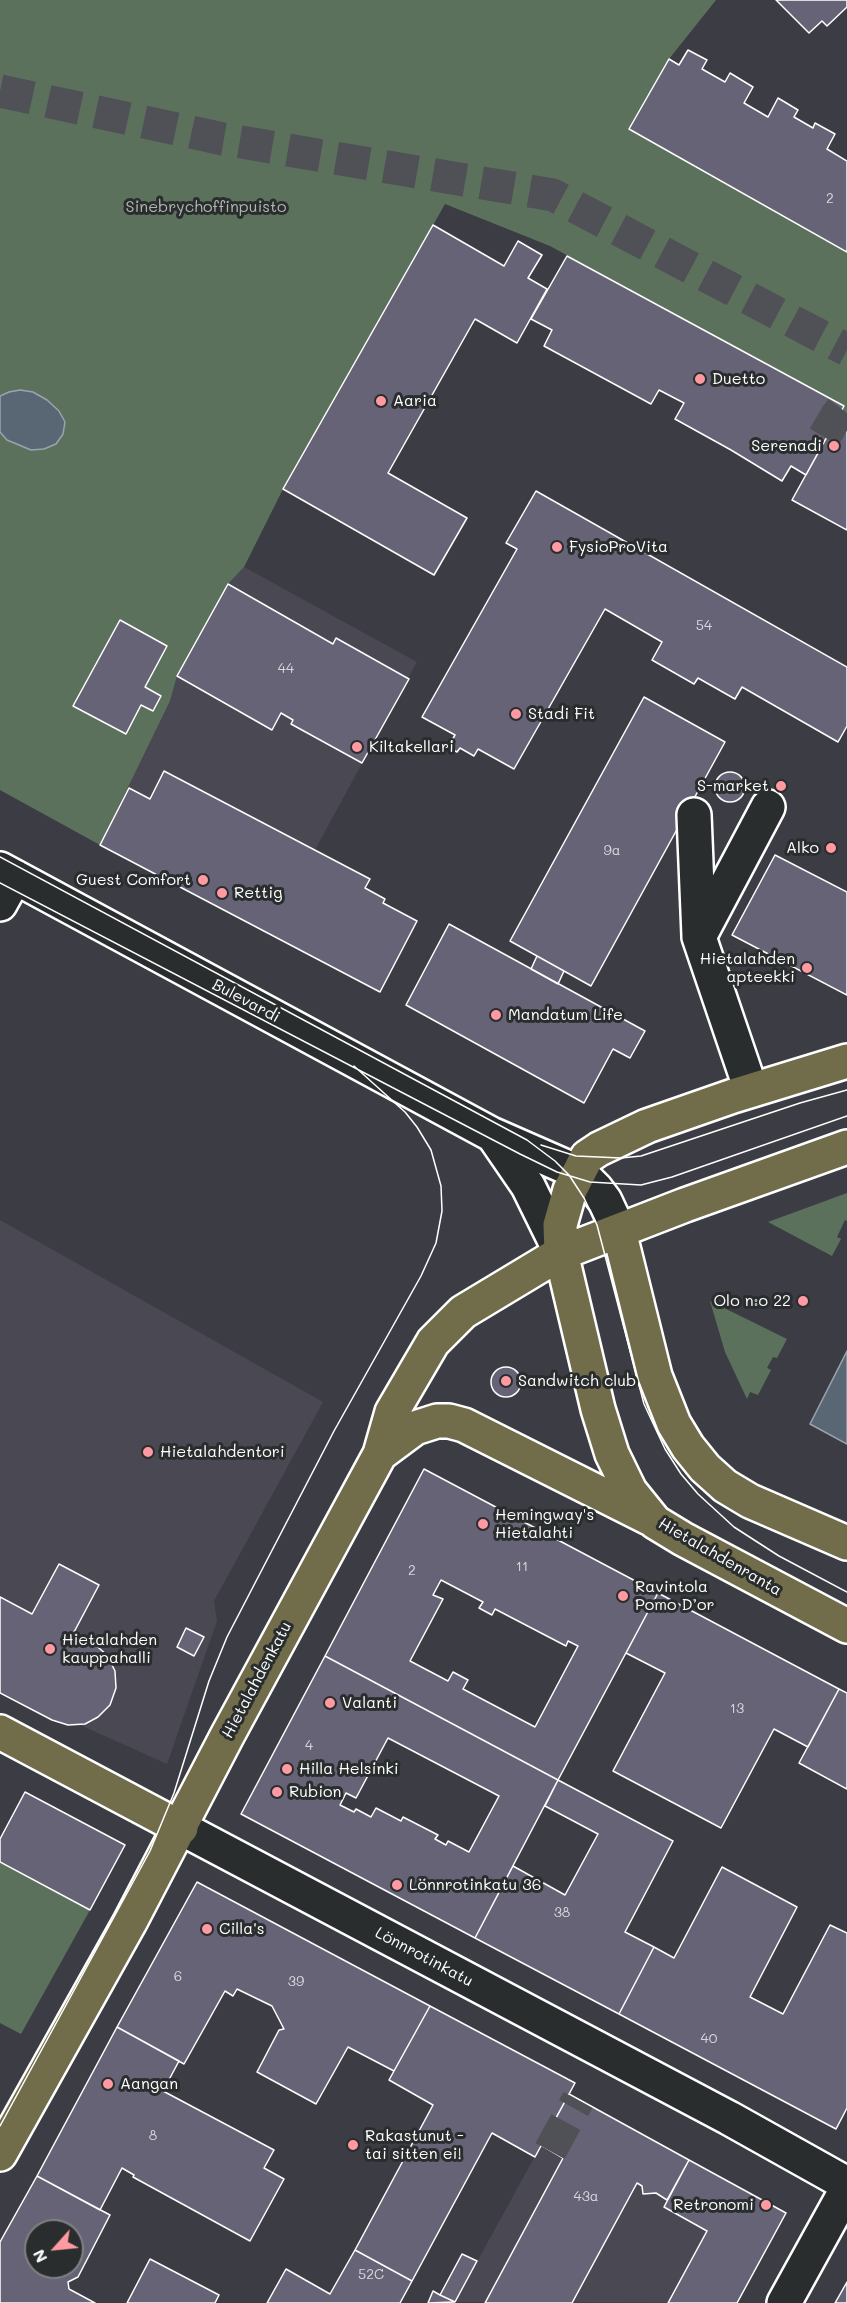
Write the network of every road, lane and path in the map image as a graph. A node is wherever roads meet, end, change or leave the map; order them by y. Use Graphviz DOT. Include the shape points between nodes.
graph roads {
  1 [pos="768,807"];
  2 [pos="694,815"];
  3 [pos="5,883"];
  4 [pos="699,937"];
  5 [pos="847,1061"];
  6 [pos="751,1090"];
  7 [pos="491,1134"];
  8 [pos="847,1147"];
  9 [pos="580,1173"];
  10 [pos="619,1231"];
  11 [pos="561,1253"];
  12 [pos="380,1454"];
  13 [pos="655,1522"];
  14 [pos="847,1544"];
  15 [pos="847,1626"];
  16 [pos="0,1732"];
  17 [pos="181,1828"];
  18 [pos="0,2154"];
  19 [pos="847,2184"];
  20 [pos="847,2189"];
  21 [pos="784,2303"];
  1 -- 4 [label="street"];
  2 -- 4 [label="street"];
  3 -- 7 [label="street, Bulevardi"];
  4 -- 6 [label="street"];
  5 -- 6 [label="main road, Hietalahdenranta"];
  6 -- 9 [label="main road, Hietalahdenranta" via="619,1138 587,1157"];
  7 -- 9 [label="street, Bulevardi"];
  7 -- 11 [label="street, Bulevardi" via="528,1186"];
  8 -- 10 [label="main road"];
  9 -- 10 [label="street, Bulevardi" via="596,1189"];
  9 -- 11 [label="main road, Hietalahdenranta" via="564,1205"];
  10 -- 11 [label="main road"];
  10 -- 14 [label="main road" via="655,1376 688,1448 725,1486"];
  11 -- 12 [label="main road, Hietalahdenkatu" via="448,1325 433,1342 392,1412"];
  11 -- 13 [label="main road, Hietalahdenranta" via="612,1454 630,1491"];
  12 -- 13 [label="main road" via="415,1428 449,1421 464,1425"];
  12 -- 17 [label="main road, Hietalahdenkatu"];
  13 -- 15 [label="main road, Hietalahdenranta"];
  16 -- 17 [label="main road, Lönnrotinkatu"];
  17 -- 18 [label="main road, Hietalahdenkatu"];
  17 -- 19 [label="street, Lönnrotinkatu"];
  20 -- 21 [label="street"];
}
